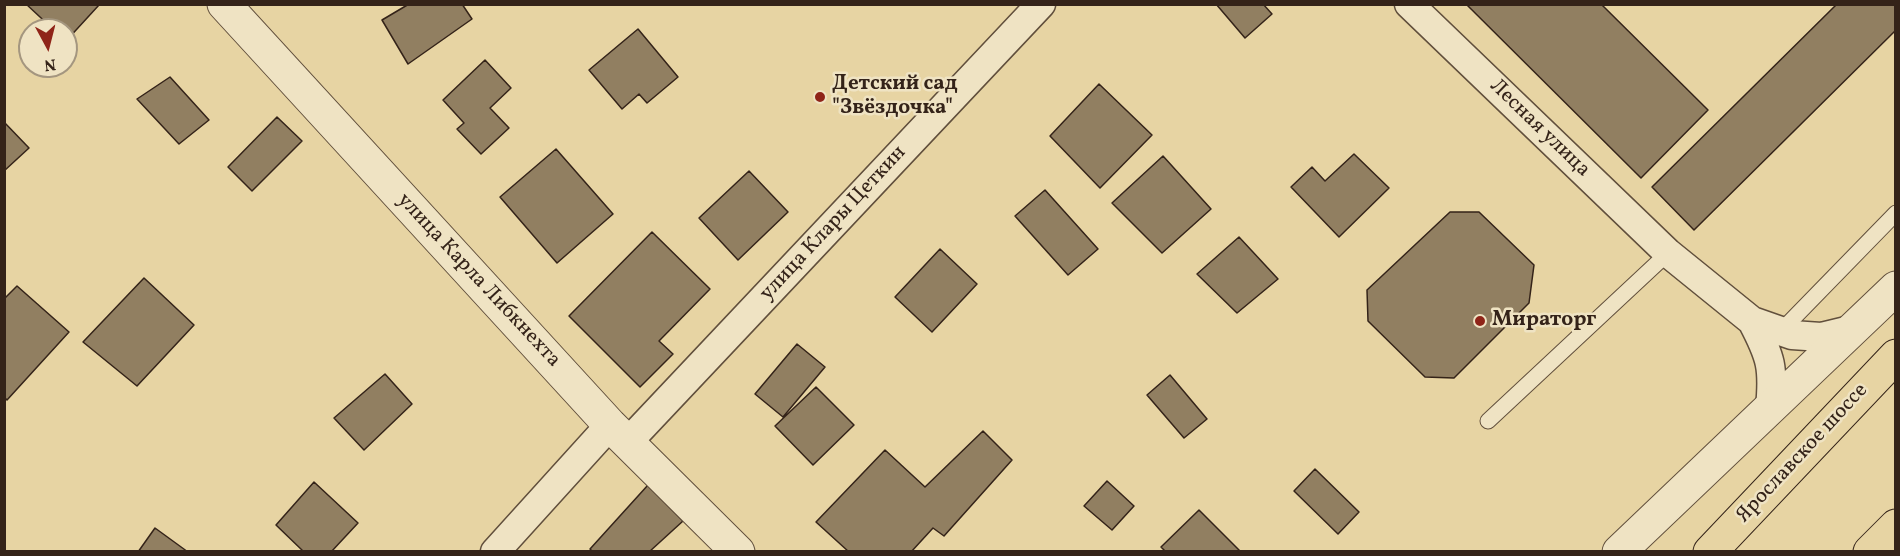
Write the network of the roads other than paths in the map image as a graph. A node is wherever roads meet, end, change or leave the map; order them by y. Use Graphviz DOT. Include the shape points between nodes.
graph roads {
  1 [pos="224,4"];
  2 [pos="1041,4"];
  3 [pos="1409,4"];
  4 [pos="1896,213"];
  5 [pos="1668,253"];
  6 [pos="1896,288"];
  7 [pos="1752,321"];
  8 [pos="1854,328"];
  9 [pos="1781,331"];
  10 [pos="1896,356"];
  11 [pos="1770,408"];
  12 [pos="1488,421"];
  13 [pos="619,434"];
  14 [pos="1896,526"];
  15 [pos="495,552"];
  16 [pos="738,552"];
  17 [pos="1619,552"];
  18 [pos="1710,552"];
  19 [pos="1870,552"];
  1 -- 13 [label="street, улица Карла Либкнехта"];
  2 -- 13 [label="street, улица Клары Цеткин"];
  3 -- 5 [label="street, Лесная улица"];
  4 -- 9 [label="lane"];
  5 -- 7 [label="street, Лесная улица"];
  5 -- 12 [label="lane"];
  6 -- 8 [label="street"];
  7 -- 9 [label="street"];
  7 -- 11 [label="street" via="1767,350 1773,379"];
  8 -- 9 [label="street" via="1821,337"];
  8 -- 11 [label="street"];
  10 -- 18 [label="highway, Ярославское шоссе"];
  11 -- 17 [label="street"];
  13 -- 15 [label="street, улица Клары Цеткин"];
  13 -- 16 [label="street, улица Карла Либкнехта"];
  14 -- 19 [label="highway"];
}
